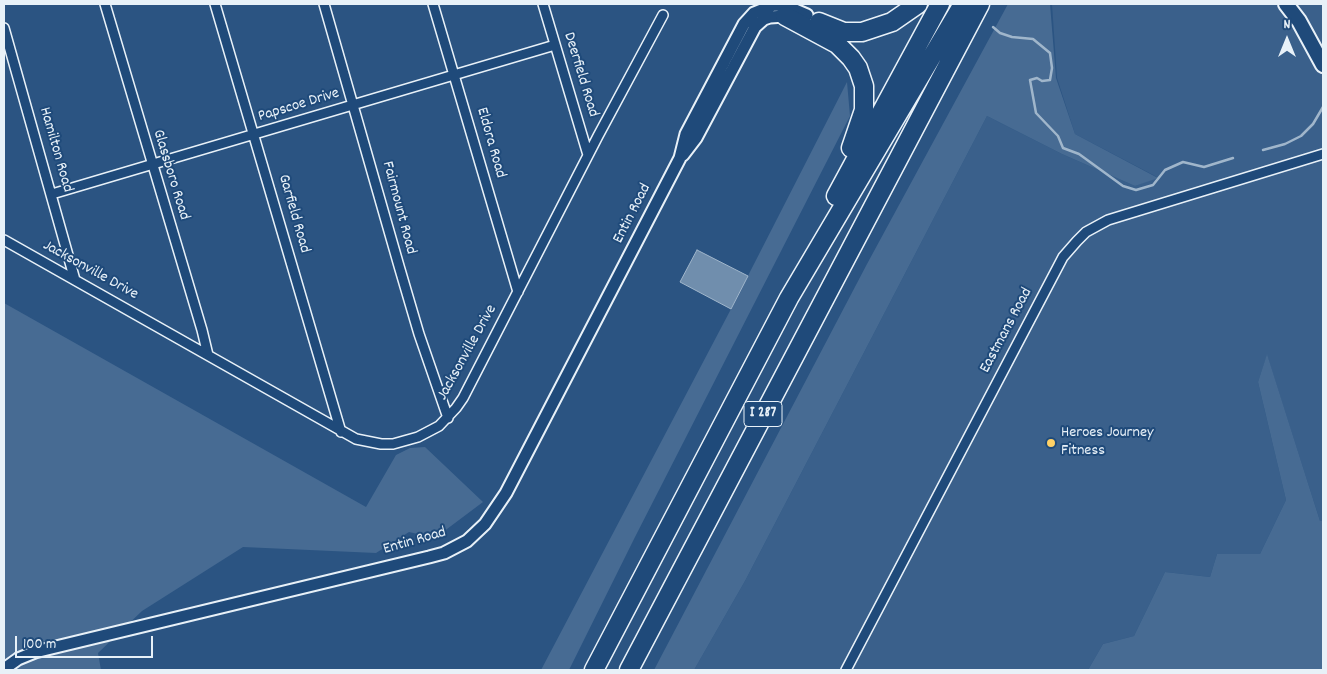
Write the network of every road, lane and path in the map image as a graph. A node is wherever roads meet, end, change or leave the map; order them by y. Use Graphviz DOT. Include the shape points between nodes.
graph roads {
  1 [pos="104,4"];
  2 [pos="215,4"];
  3 [pos="324,4"];
  4 [pos="433,4"];
  5 [pos="543,4"];
  6 [pos="918,4"];
  7 [pos="940,4"];
  8 [pos="1286,4"];
  9 [pos="1296,4"];
  10 [pos="976,5"];
  11 [pos="778,8"];
  12 [pos="802,10"];
  13 [pos="663,16"];
  14 [pos="1299,21"];
  15 [pos="4,28"];
  16 [pos="555,46"];
  17 [pos="1323,65"];
  18 [pos="454,75"];
  19 [pos="354,105"];
  20 [pos="254,135"];
  21 [pos="1323,154"];
  22 [pos="588,155"];
  23 [pos="152,166"];
  24 [pos="52,194"];
  25 [pos="836,196"];
  26 [pos="4,240"];
  27 [pos="75,280"];
  28 [pos="518,292"];
  29 [pos="789,298"];
  30 [pos="208,355"];
  31 [pos="448,418"];
  32 [pos="341,432"];
  33 [pos="4,668"];
  34 [pos="594,670"];
  35 [pos="629,670"];
  36 [pos="846,670"];
  1 -- 23 [label="street, Glassboro Road"];
  2 -- 20 [label="street, Garfield Road"];
  3 -- 19 [label="street, Fairmount Road"];
  4 -- 18 [label="street, Eldora Road"];
  5 -- 16 [label="street, Deerfield Road"];
  6 -- 12 [label="highway" via="892,22 853,33 838,31"];
  7 -- 25 [label="highway, I 287"];
  8 -- 14 [label="main road"];
  9 -- 14 [label="main road"];
  10 -- 29 [label="highway"];
  10 -- 35 [label="highway, I 287"];
  11 -- 12 [label="street, Entin Road" via="786,6"];
  11 -- 25 [label="highway" via="843,48 858,68 864,86 864,110 839,172"];
  11 -- 33 [label="street, Entin Road" via="755,27 696,138 680,158 506,493 485,524 466,541 428,558 50,648 18,659"];
  13 -- 22 [label="street, Jacksonville Drive"];
  14 -- 17 [label="main road"];
  15 -- 24 [label="street, Hamilton Road"];
  16 -- 18 [label="street, Papscoe Drive"];
  16 -- 22 [label="street, Deerfield Road"];
  18 -- 19 [label="street, Papscoe Drive"];
  18 -- 28 [label="street, Eldora Road"];
  19 -- 20 [label="street, Papscoe Drive"];
  19 -- 31 [label="street, Fairmount Road" via="419,334"];
  20 -- 23 [label="street, Papscoe Drive"];
  20 -- 32 [label="street, Garfield Road"];
  21 -- 36 [label="street, Eastmans Road" via="1108,220 1077,241 1063,257"];
  22 -- 28 [label="street, Jacksonville Drive"];
  23 -- 24 [label="street, Papscoe Drive"];
  23 -- 30 [label="street, Glassboro Road"];
  24 -- 27 [label="street, Hamilton Road"];
  25 -- 29 [label="highway, I 287" via="801,260"];
  26 -- 27 [label="street, Jacksonville Drive"];
  27 -- 30 [label="street, Jacksonville Drive"];
  28 -- 31 [label="street, Jacksonville Drive" via="463,398"];
  29 -- 34 [label="highway, I 287"];
  30 -- 32 [label="street, Jacksonville Drive"];
  31 -- 32 [label="street, Jacksonville Drive" via="418,437 393,444 368,443"];
}
